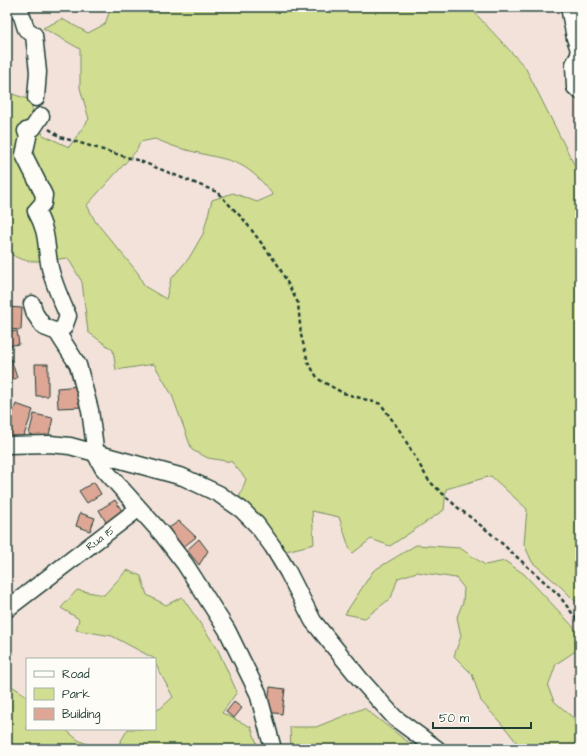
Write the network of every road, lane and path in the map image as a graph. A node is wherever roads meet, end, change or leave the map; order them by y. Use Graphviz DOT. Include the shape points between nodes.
graph roads {
  1 [pos="11,7"];
  2 [pos="569,7"];
  3 [pos="580,53"];
  4 [pos="580,91"];
  5 [pos="36,98"];
  6 [pos="41,116"];
  7 [pos="32,304"];
  8 [pos="58,332"];
  9 [pos="7,445"];
  10 [pos="96,454"];
  11 [pos="138,509"];
  12 [pos="7,609"];
  13 [pos="580,624"];
  14 [pos="273,749"];
  15 [pos="437,749"];
  1 -- 5 [label="street" via="21,13 26,29 34,35 38,72"];
  2 -- 3 [label="street"];
  3 -- 4 [label="street" via="574,64 575,87"];
  6 -- 8 [label="street" via="33,128 26,131 28,137 24,155 44,195 43,203 36,211 48,238 48,253 55,285 68,316 64,327"];
  6 -- 13 [label="path" via="44,124 60,137 140,161 218,192 244,220 278,266 298,303 301,335 308,362 318,379 344,393 382,404 429,481 558,594"];
  7 -- 8 [label="street" via="44,327"];
  8 -- 10 [label="street" via="78,365 84,384"];
  9 -- 10 [label="street" via="60,444"];
  10 -- 11 [label="street" via="103,468"];
  10 -- 15 [label="street" via="183,477 219,494 242,510 273,547 313,621 360,679 396,718"];
  11 -- 12 [label="street, Rua 15"];
  11 -- 14 [label="street" via="162,534 185,564 228,630 258,693"];
}
